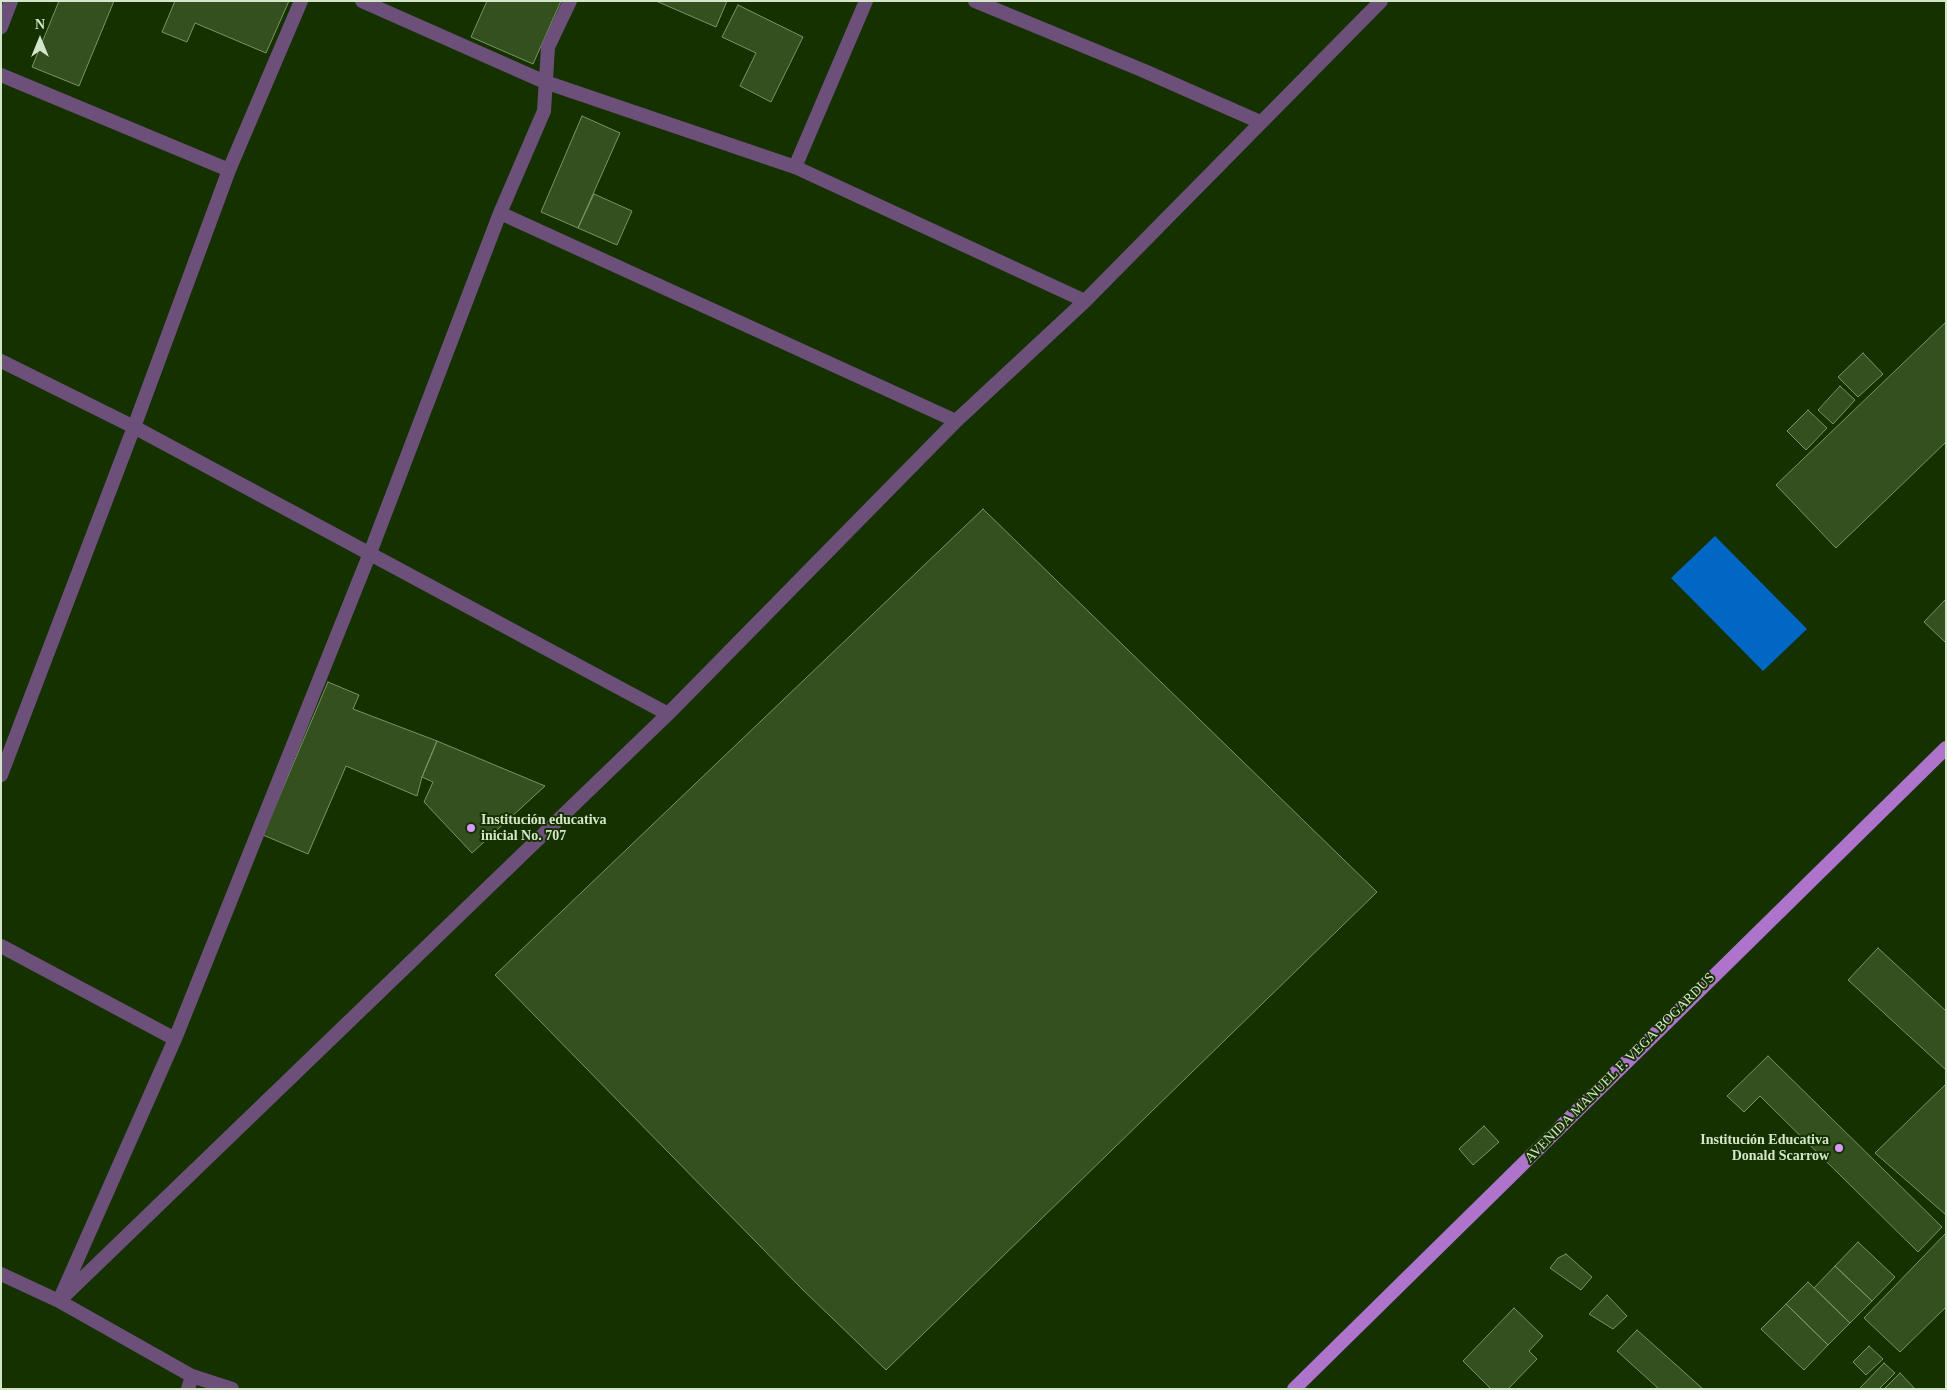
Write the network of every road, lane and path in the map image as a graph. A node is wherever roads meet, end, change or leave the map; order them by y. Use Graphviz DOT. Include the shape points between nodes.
graph roads {
  1 [pos="11,1"];
  2 [pos="301,1"];
  3 [pos="362,1"];
  4 [pos="570,1"];
  5 [pos="866,1"];
  6 [pos="976,1"];
  7 [pos="1381,1"];
  8 [pos="1,27"];
  9 [pos="1,75"];
  10 [pos="546,82"];
  11 [pos="1260,122"];
  12 [pos="795,167"];
  13 [pos="229,170"];
  14 [pos="500,213"];
  15 [pos="1085,300"];
  16 [pos="1,361"];
  17 [pos="956,421"];
  18 [pos="134,427"];
  19 [pos="370,554"];
  20 [pos="668,714"];
  21 [pos="1946,748"];
  22 [pos="1,775"];
  23 [pos="1,946"];
  24 [pos="175,1039"];
  25 [pos="1,1274"];
  26 [pos="59,1301"];
  27 [pos="190,1382"];
  28 [pos="232,1389"];
  29 [pos="1294,1389"];
  1 -- 8 [label="street"];
  2 -- 13 [label="street"];
  3 -- 10 [label="street"];
  4 -- 10 [label="street" via="548,47"];
  5 -- 12 [label="street"];
  6 -- 11 [label="street"];
  7 -- 11 [label="street"];
  9 -- 13 [label="street"];
  10 -- 12 [label="street"];
  10 -- 14 [label="street" via="544,111"];
  11 -- 15 [label="street"];
  12 -- 15 [label="street"];
  13 -- 18 [label="street"];
  14 -- 17 [label="street"];
  14 -- 19 [label="street"];
  15 -- 17 [label="street"];
  16 -- 18 [label="street"];
  17 -- 20 [label="street"];
  18 -- 19 [label="street"];
  18 -- 22 [label="street"];
  19 -- 20 [label="street"];
  19 -- 24 [label="street"];
  20 -- 26 [label="street"];
  21 -- 29 [label="main road, AVENIDA MANUEL F. VEGA BOGARDUS"];
  23 -- 24 [label="street"];
  24 -- 26 [label="street"];
  25 -- 26 [label="street"];
  26 -- 27 [label="street"];
  27 -- 28 [label="street"];
}
